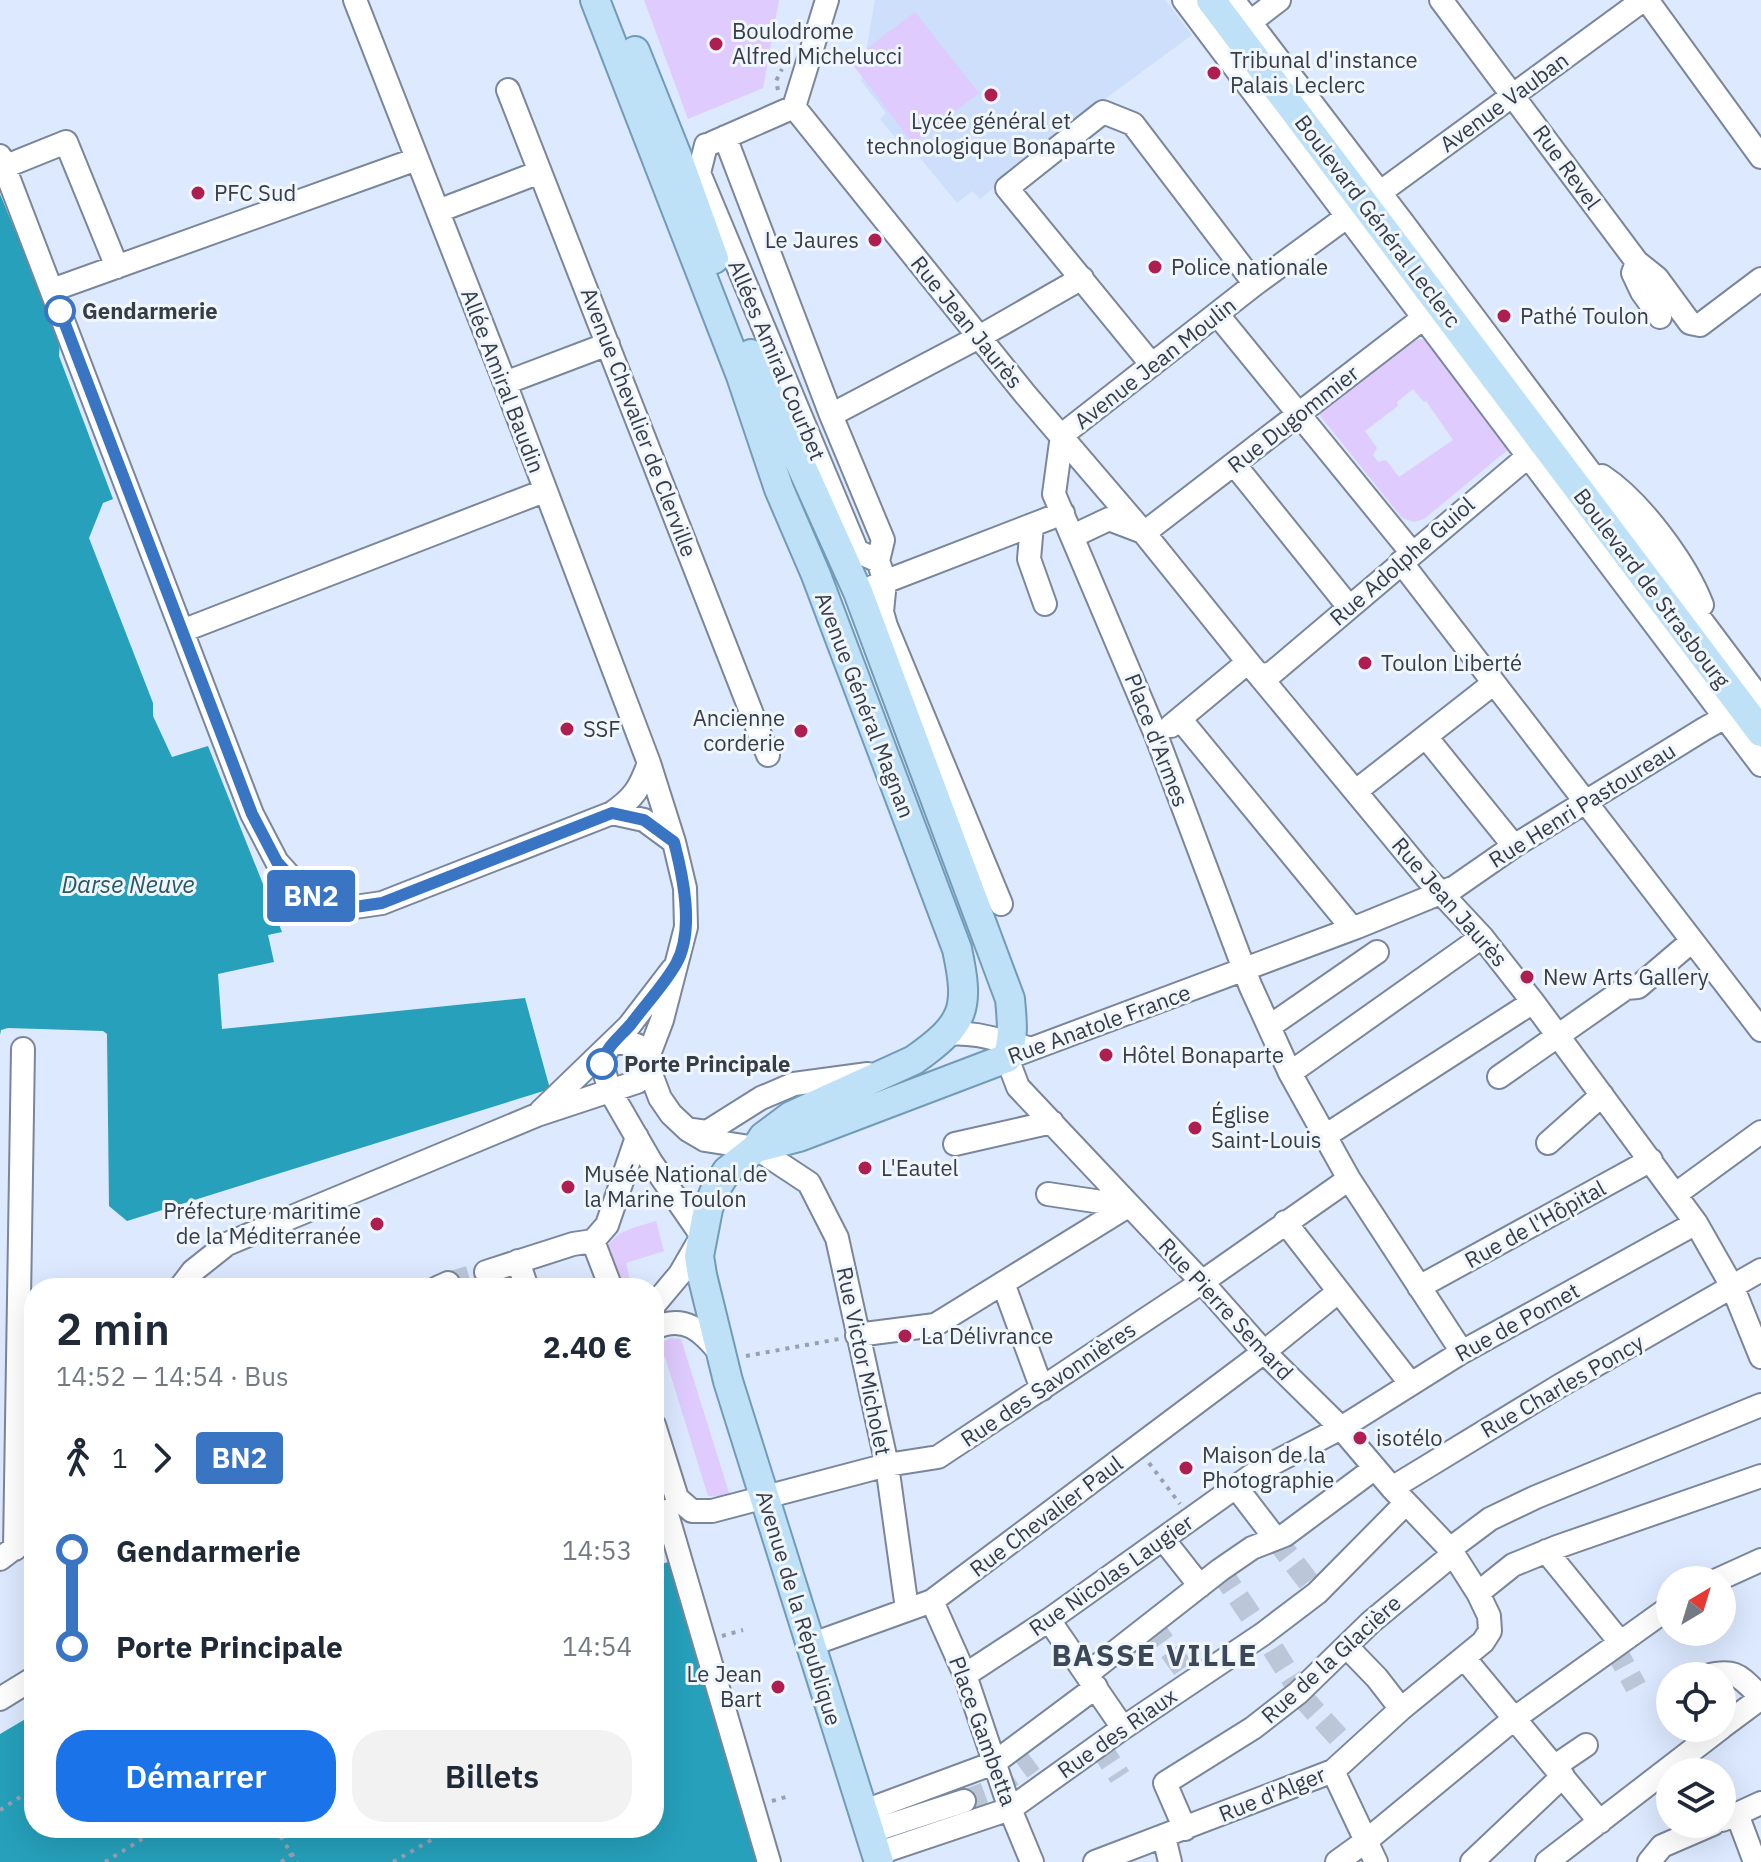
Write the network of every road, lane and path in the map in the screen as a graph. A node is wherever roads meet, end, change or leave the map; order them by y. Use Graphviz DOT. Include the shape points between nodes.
graph roads {
  1 [pos="355,0"];
  2 [pos="595,0"];
  3 [pos="614,0"];
  4 [pos="827,0"];
  5 [pos="1184,0"];
  6 [pos="1211,0"];
  7 [pos="1233,0"];
  8 [pos="1279,0"];
  9 [pos="1441,0"];
  10 [pos="1645,0"];
  11 [pos="1242,28"];
  12 [pos="508,90"];
  13 [pos="1514,95"];
  14 [pos="794,107"];
  15 [pos="716,141"];
  16 [pos="1761,157"];
  17 [pos="417,159"];
  18 [pos="667,160"];
  19 [pos="2,162"];
  20 [pos="540,172"];
  21 [pos="1364,204"];
  22 [pos="438,211"];
  23 [pos="1637,262"];
  24 [pos="117,267"];
  25 [pos="1082,278"];
  26 [pos="1761,279"];
  27 [pos="1255,284"];
  28 [pos="1761,287"];
  29 [pos="52,290"];
  30 [pos="1432,312"];
  31 [pos="1217,314"];
  32 [pos="1667,317"];
  33 [pos="1710,323"];
  34 [pos="979,337"];
  35 [pos="608,344"];
  36 [pos="1152,365"];
  37 [pos="741,376"];
  38 [pos="505,383"];
  39 [pos="831,415"];
  40 [pos="1297,415"];
  41 [pos="1062,435"];
  42 [pos="1536,450"];
  43 [pos="1234,464"];
  44 [pos="544,491"];
  45 [pos="1063,513"];
  46 [pos="1032,525"];
  47 [pos="1144,533"];
  48 [pos="1073,536"];
  49 [pos="1407,558"];
  50 [pos="881,571"];
  51 [pos="858,592"];
  52 [pos="1045,604"];
  53 [pos="1349,607"];
  54 [pos="182,631"];
  55 [pos="1254,669"];
  56 [pos="1494,683"];
  57 [pos="1750,704"];
  58 [pos="1181,720"];
  59 [pos="1761,732"];
  60 [pos="1156,735"];
  61 [pos="1426,737"];
  62 [pos="768,755"];
  63 [pos="649,763"];
  64 [pos="1761,765"];
  65 [pos="1356,791"];
  66 [pos="1587,801"];
  67 [pos="612,813"];
  68 [pos="674,842"];
  69 [pos="1514,846"];
  70 [pos="1440,893"];
  71 [pos="1001,904"];
  72 [pos="1352,928"];
  73 [pos="1482,937"];
  74 [pos="1692,941"];
  75 [pos="1377,952"];
  76 [pos="678,962"];
  77 [pos="1244,970"];
  78 [pos="1533,1002"];
  79 [pos="1270,1026"];
  80 [pos="1761,1030"];
  81 [pos="946,1034"];
  82 [pos="1557,1037"];
  83 [pos="610,1046"];
  84 [pos="23,1049"];
  85 [pos="1018,1051"];
  86 [pos="646,1062"];
  87 [pos="889,1071"];
  88 [pos="1290,1073"];
  89 [pos="1499,1077"];
  90 [pos="615,1083"];
  91 [pos="1602,1095"];
  92 [pos="537,1115"];
  93 [pos="1052,1122"];
  94 [pos="632,1130"];
  95 [pos="688,1130"];
  96 [pos="1761,1132"];
  97 [pos="1325,1136"];
  98 [pos="1548,1143"];
  99 [pos="955,1144"];
  100 [pos="756,1148"];
  101 [pos="1651,1160"];
  102 [pos="1349,1179"];
  103 [pos="1048,1194"];
  104 [pos="1676,1194"];
  105 [pos="1128,1206"];
  106 [pos="1285,1222"];
  107 [pos="1696,1223"];
  108 [pos="702,1236"];
  109 [pos="593,1241"];
  110 [pos="518,1261"];
  111 [pos="1761,1270"];
  112 [pos="486,1272"];
  113 [pos="188,1278"];
  114 [pos="524,1278"];
  115 [pos="607,1278"];
  116 [pos="1202,1282"];
  117 [pos="1003,1283"];
  118 [pos="1419,1287"];
  119 [pos="1733,1288"];
  120 [pos="1338,1292"];
  121 [pos="664,1293"];
  122 [pos="664,1326"];
  123 [pos="857,1335"];
  124 [pos="1264,1352"];
  125 [pos="1462,1352"];
  126 [pos="722,1357"];
  127 [pos="1761,1357"];
  128 [pos="1410,1383"];
  129 [pos="1042,1389"];
  130 [pos="1761,1405"];
  131 [pos="1341,1428"];
  132 [pos="1137,1447"];
  133 [pos="664,1457"];
  134 [pos="887,1465"];
  135 [pos="1375,1468"];
  136 [pos="1761,1476"];
  137 [pos="1236,1487"];
  138 [pos="1399,1495"];
  139 [pos="765,1498"];
  140 [pos="712,1511"];
  141 [pos="1191,1519"];
  142 [pos="1275,1538"];
  143 [pos="1163,1539"];
  144 [pos="24,1541"];
  145 [pos="1546,1551"];
  146 [pos="1451,1552"];
  147 [pos="8,1554"];
  148 [pos="1761,1560"];
  149 [pos="1736,1571"];
  150 [pos="1200,1586"];
  151 [pos="1478,1593"];
  152 [pos="932,1601"];
  153 [pos="907,1609"];
  154 [pos="1656,1617"];
  155 [pos="1049,1620"];
  156 [pos="1620,1642"];
  157 [pos="810,1645"];
  158 [pos="1347,1647"];
  159 [pos="1465,1659"];
  160 [pos="965,1675"];
  161 [pos="1736,1675"];
  162 [pos="1092,1681"];
  163 [pos="24,1684"];
  164 [pos="1761,1697"];
  165 [pos="0,1699"];
  166 [pos="1401,1709"];
  167 [pos="1736,1717"];
  168 [pos="1515,1718"];
  169 [pos="1123,1728"];
  170 [pos="1703,1742"];
  171 [pos="1586,1745"];
  172 [pos="994,1763"];
  173 [pos="1333,1771"];
  174 [pos="1559,1771"];
  175 [pos="24,1794"];
  176 [pos="964,1801"];
  177 [pos="1761,1803"];
  178 [pos="1010,1809"];
  179 [pos="0,1810"];
  180 [pos="1736,1814"];
  181 [pos="1600,1822"];
  182 [pos="1736,1828"];
  183 [pos="1175,1833"];
  184 [pos="144,1838"];
  185 [pos="282,1838"];
  186 [pos="435,1838"];
  187 [pos="1681,1838"];
  188 [pos="872,1840"];
  189 [pos="1366,1841"];
  190 [pos="292,1854"];
  191 [pos="105,1862"];
  192 [pos="281,1862"];
  193 [pos="297,1862"];
  194 [pos="393,1862"];
  195 [pos="769,1862"];
  196 [pos="1032,1862"];
  197 [pos="1095,1862"];
  198 [pos="1170,1862"];
  199 [pos="1337,1862"];
  200 [pos="1376,1862"];
  201 [pos="1472,1862"];
  202 [pos="1547,1862"];
  203 [pos="1649,1862"];
  204 [pos="1755,1862"];
  1 -- 17 [label="street, Allée Amiral Baudin"];
  2 -- 18 [label="main road"];
  3 -- 18 [label="main road"];
  4 -- 14 [label="street"];
  5 -- 21 [label="street"];
  6 -- 11 [label="main road, Boulevard Général Leclerc"];
  7 -- 11 [label="street"];
  8 -- 11 [label="street"];
  9 -- 13 [label="street, Rue Revel"];
  10 -- 13 [label="street, Avenue Vauban"];
  10 -- 16 [label="street"];
  11 -- 21 [label="main road, Boulevard Général Leclerc"];
  12 -- 20 [label="street, Avenue Chevalier de Clerville"];
  13 -- 21 [label="street, Avenue Vauban"];
  13 -- 23 [label="street, Rue Revel"];
  14 -- 15 [label="street"];
  14 -- 34 [label="street, Rue Jean Jaurès"];
  15 -- 18 [label="street"];
  15 -- 39 [label="street, Allées Amiral Courbet"];
  15 -- 50 [label="street, Allées Amiral Courbet" via="699,173 857,551"];
  17 -- 22 [label="street, Allée Amiral Baudin"];
  17 -- 24 [label="street"];
  18 -- 37 [label="main road, Avenue Général Magnan" via="677,217"];
  18 -- 51 [label="main road, Avenue Général Magnan"];
  19 -- 24 [label="street" via="66,142"];
  19 -- 29 [label="street"];
  20 -- 22 [label="street"];
  20 -- 35 [label="street, Avenue Chevalier de Clerville"];
  21 -- 27 [label="street, Avenue Jean Moulin"];
  21 -- 30 [label="main road, Boulevard Général Leclerc"];
  21 -- 57 [label="street" via="1583,462 1627,495 1647,519 1690,577 1712,633"];
  22 -- 38 [label="street, Allée Amiral Baudin"];
  23 -- 32 [label="street" via="1633,273 1642,292"];
  23 -- 33 [label="street, Rue Revel" via="1657,278 1690,323"];
  24 -- 29 [label="street"];
  25 -- 27 [label="street" via="1007,188 1103,112 1133,124"];
  25 -- 34 [label="street"];
  25 -- 36 [label="street"];
  26 -- 33 [label="street"];
  27 -- 31 [label="street, Avenue Jean Moulin"];
  28 -- 33 [label="street"];
  29 -- 54 [label="street"];
  30 -- 40 [label="street, Rue Dugommier"];
  30 -- 42 [label="main road, Boulevard Général Leclerc"];
  31 -- 36 [label="street, Avenue Jean Moulin"];
  31 -- 40 [label="street"];
  34 -- 39 [label="street"];
  34 -- 41 [label="street, Rue Jean Jaurès"];
  35 -- 38 [label="street"];
  35 -- 62 [label="street, Avenue Chevalier de Clerville"];
  36 -- 41 [label="street, Avenue Jean Moulin"];
  37 -- 51 [label="street, Avenue Général Magnan" via="841,578"];
  37 -- 81 [label="main road, Avenue Général Magnan" via="779,489 957,949 963,1008"];
  38 -- 44 [label="street, Allée Amiral Baudin"];
  39 -- 50 [label="street, Allées Amiral Courbet" via="883,540"];
  40 -- 43 [label="street, Rue Dugommier"];
  40 -- 49 [label="street"];
  41 -- 45 [label="street, Place d'Armes" via="1054,494"];
  41 -- 47 [label="street, Rue Jean Jaurès"];
  42 -- 49 [label="street, Rue Adolphe Guiol"];
  42 -- 57 [label="main road, Boulevard de Strasbourg"];
  43 -- 47 [label="street, Rue Dugommier"];
  43 -- 53 [label="street"];
  44 -- 54 [label="street"];
  44 -- 63 [label="street, Allée Amiral Baudin"];
  45 -- 46 [label="street"];
  45 -- 48 [label="street, Place d'Armes"];
  46 -- 50 [label="street"];
  46 -- 52 [label="street" via="1029,559"];
  47 -- 48 [label="street" via="1109,519"];
  47 -- 55 [label="street, Rue Jean Jaurès"];
  48 -- 60 [label="street, Place d'Armes"];
  49 -- 53 [label="street, Rue Adolphe Guiol"];
  49 -- 56 [label="street"];
  50 -- 51 [label="street"];
  50 -- 71 [label="street" via="886,626"];
  51 -- 85 [label="main road, Avenue Général Magnan" via="1010,999"];
  53 -- 55 [label="street, Rue Adolphe Guiol" via="1272,673"];
  54 -- 67 [label="street" via="252,814 277,862 306,894 341,909 382,903"];
  55 -- 58 [label="street, Rue Adolphe Guiol"];
  55 -- 65 [label="street, Rue Jean Jaurès"];
  56 -- 61 [label="street"];
  56 -- 66 [label="street"];
  57 -- 59 [label="main road, Boulevard de Strasbourg"];
  57 -- 64 [label="street"];
  57 -- 66 [label="street, Rue Henri Pastoureau"];
  58 -- 60 [label="street, Rue Adolphe Guiol"];
  58 -- 72 [label="street"];
  60 -- 77 [label="street, Place d'Armes"];
  61 -- 65 [label="street"];
  61 -- 69 [label="street"];
  63 -- 67 [label="street" via="629,802"];
  63 -- 68 [label="street, Allée Amiral Baudin"];
  65 -- 70 [label="street, Rue Jean Jaurès"];
  66 -- 69 [label="street, Rue Henri Pastoureau"];
  66 -- 74 [label="street"];
  67 -- 68 [label="street" via="644,820"];
  68 -- 76 [label="street, Allée Amiral Baudin" via="685,888 686,927"];
  69 -- 70 [label="street, Rue Henri Pastoureau"];
  70 -- 72 [label="street, Rue Anatole France"];
  70 -- 73 [label="street, Rue Jean Jaurès"];
  72 -- 77 [label="street, Rue Anatole France"];
  73 -- 78 [label="street, Rue Jean Jaurès"];
  73 -- 88 [label="street"];
  74 -- 80 [label="street"];
  74 -- 82 [label="street" via="1638,987 1626,988"];
  75 -- 79 [label="street"];
  76 -- 83 [label="street"];
  76 -- 86 [label="street, Allée Amiral Baudin"];
  77 -- 79 [label="street, Place d'Armes"];
  77 -- 85 [label="street, Rue Anatole France"];
  78 -- 82 [label="street, Rue Jean Jaurès"];
  78 -- 97 [label="street"];
  79 -- 88 [label="street, Place d'Armes"];
  81 -- 85 [label="street" via="988,1036"];
  81 -- 87 [label="main road, Avenue Général Magnan" via="914,1060"];
  82 -- 89 [label="street"];
  82 -- 91 [label="street, Rue Jean Jaurès"];
  83 -- 86 [label="street" via="637,1045"];
  83 -- 90 [label="street" via="602,1064"];
  83 -- 92 [label="street"];
  84 -- 147 [label="street"];
  85 -- 93 [label="street, Rue Pierre Semard" via="1018,1087"];
  85 -- 100 [label="main road, Rue Anatole France" via="799,1137"];
  86 -- 90 [label="street" via="642,1076"];
  86 -- 95 [label="street" via="663,1104"];
  87 -- 95 [label="street" via="794,1084 707,1132"];
  87 -- 100 [label="main road, Avenue Général Magnan" via="791,1116"];
  88 -- 97 [label="street, Place d'Armes"];
  90 -- 92 [label="street"];
  90 -- 94 [label="street"];
  91 -- 98 [label="street"];
  91 -- 101 [label="street, Rue Jean Jaurès"];
  92 -- 113 [label="street" via="227,1244"];
  93 -- 99 [label="street"];
  93 -- 105 [label="street, Rue Pierre Semard"];
  94 -- 108 [label="street"];
  94 -- 109 [label="street" via="607,1225"];
  95 -- 100 [label="street" via="705,1140"];
  96 -- 104 [label="street"];
  97 -- 102 [label="street, Place d'Armes"];
  100 -- 108 [label="main road, Avenue Général Magnan" via="727,1171 715,1190"];
  100 -- 123 [label="street, Rue Victor Micholet" via="809,1183 825,1209 837,1238"];
  101 -- 104 [label="street, Rue Jean Jaurès"];
  101 -- 118 [label="street, Rue de l'Hôpital"];
  102 -- 106 [label="street, Rue des Savonnières"];
  102 -- 118 [label="street, Place d'Armes"];
  103 -- 105 [label="street"];
  104 -- 107 [label="street, Rue Jean Jaurès"];
  105 -- 116 [label="street, Rue Pierre Semard"];
  105 -- 117 [label="street"];
  106 -- 116 [label="street, Rue des Savonnières"];
  106 -- 120 [label="street"];
  107 -- 119 [label="street, Rue Jean Jaurès"];
  107 -- 125 [label="street, Rue de Pomet"];
  108 -- 121 [label="street"];
  108 -- 126 [label="main road, Avenue Général Magnan" via="702,1275"];
  109 -- 110 [label="street"];
  109 -- 115 [label="street"];
  110 -- 112 [label="street"];
  110 -- 114 [label="street"];
  111 -- 119 [label="street, Rue Charles Poncy"];
  116 -- 124 [label="street, Rue Pierre Semard"];
  116 -- 129 [label="street, Rue des Savonnières"];
  117 -- 123 [label="street" via="935,1325"];
  117 -- 129 [label="street"];
  118 -- 125 [label="street, Place d'Armes"];
  119 -- 127 [label="street, Rue Jean Jaurès"];
  119 -- 138 [label="street, Rue Charles Poncy" via="1561,1385"];
  120 -- 124 [label="street, Rue Chevalier Paul"];
  120 -- 128 [label="street"];
  122 -- 126 [label="street" via="691,1325"];
  123 -- 126 [label="path"];
  123 -- 134 [label="street, Rue Victor Micholet"];
  124 -- 131 [label="street, Rue Pierre Semard"];
  124 -- 132 [label="street, Rue Chevalier Paul"];
  125 -- 128 [label="street, Rue de Pomet"];
  126 -- 139 [label="main road, Avenue de la République"];
  128 -- 131 [label="street, Rue de Pomet"];
  129 -- 134 [label="street, Rue des Savonnières" via="938,1457"];
  130 -- 146 [label="street, Rue de la Glacière" via="1490,1519"];
  131 -- 135 [label="street, Rue Pierre Semard"];
  131 -- 137 [label="street, Rue Nicolas Laugier"];
  132 -- 141 [label="path"];
  132 -- 152 [label="street, Rue Chevalier Paul"];
  133 -- 140 [label="street" via="677,1498 692,1511"];
  134 -- 139 [label="street, Rue des Savonnières"];
  134 -- 153 [label="street, Rue Victor Micholet"];
  135 -- 138 [label="street, Rue Pierre Semard"];
  135 -- 142 [label="street"];
  136 -- 145 [label="street"];
  137 -- 141 [label="street, Rue Nicolas Laugier"];
  137 -- 142 [label="street"];
  138 -- 146 [label="street, Rue Pierre Semard"];
  138 -- 169 [label="street, Rue des Riaux" via="1317,1593 1265,1637"];
  139 -- 140 [label="street, Rue des Savonnières"];
  139 -- 157 [label="main road, Avenue de la République"];
  140 -- 195 [label="street, Rue des Savonnières" via="670,1522"];
  141 -- 143 [label="street, Rue Nicolas Laugier"];
  142 -- 150 [label="street"];
  143 -- 150 [label="street"];
  143 -- 155 [label="street, Rue Nicolas Laugier"];
  144 -- 147 [label="street"];
  145 -- 151 [label="street" via="1513,1565"];
  145 -- 156 [label="street"];
  146 -- 151 [label="street, Rue Pierre Semard"];
  146 -- 158 [label="street, Rue de la Glacière"];
  148 -- 149 [label="street"];
  150 -- 162 [label="street"];
  151 -- 159 [label="street, Rue d'Alger" via="1490,1631"];
  152 -- 153 [label="street, Rue Chevalier Paul"];
  152 -- 160 [label="street, Place Gambetta"];
  153 -- 157 [label="street, Rue Chevalier Paul"];
  154 -- 156 [label="street"];
  155 -- 160 [label="street, Rue Nicolas Laugier"];
  155 -- 162 [label="street"];
  156 -- 168 [label="street"];
  157 -- 188 [label="main road, Avenue de la République"];
  158 -- 166 [label="street"];
  158 -- 183 [label="street, Rue de la Glacière" via="1253,1728 1165,1783"];
  159 -- 166 [label="street, Rue d'Alger"];
  159 -- 168 [label="street"];
  160 -- 172 [label="street, Place Gambetta"];
  161 -- 164 [label="street"];
  162 -- 169 [label="street"];
  162 -- 172 [label="street"];
  163 -- 165 [label="street"];
  164 -- 167 [label="street"];
  166 -- 173 [label="street, Rue d'Alger" via="1348,1747"];
  168 -- 174 [label="street"];
  168 -- 189 [label="street"];
  169 -- 178 [label="street, Rue des Riaux"];
  170 -- 181 [label="street"];
  171 -- 174 [label="street"];
  172 -- 178 [label="street, Place Gambetta"];
  172 -- 188 [label="street"];
  173 -- 183 [label="street, Rue d'Alger"];
  173 -- 189 [label="street"];
  174 -- 181 [label="street"];
  174 -- 201 [label="street"];
  175 -- 179 [label="path"];
  176 -- 188 [label="street"];
  177 -- 180 [label="street"];
  178 -- 188 [label="street, Rue des Riaux"];
  178 -- 196 [label="street, Place Gambetta"];
  181 -- 202 [label="street"];
  182 -- 204 [label="street"];
  183 -- 197 [label="street, Rue d'Alger"];
  183 -- 198 [label="street"];
  184 -- 191 [label="path"];
  185 -- 190 [label="path"];
  186 -- 194 [label="path"];
  187 -- 203 [label="street" via="1662,1846"];
  189 -- 199 [label="street"];
  189 -- 200 [label="street"];
  190 -- 192 [label="path"];
  190 -- 193 [label="path"];
}
